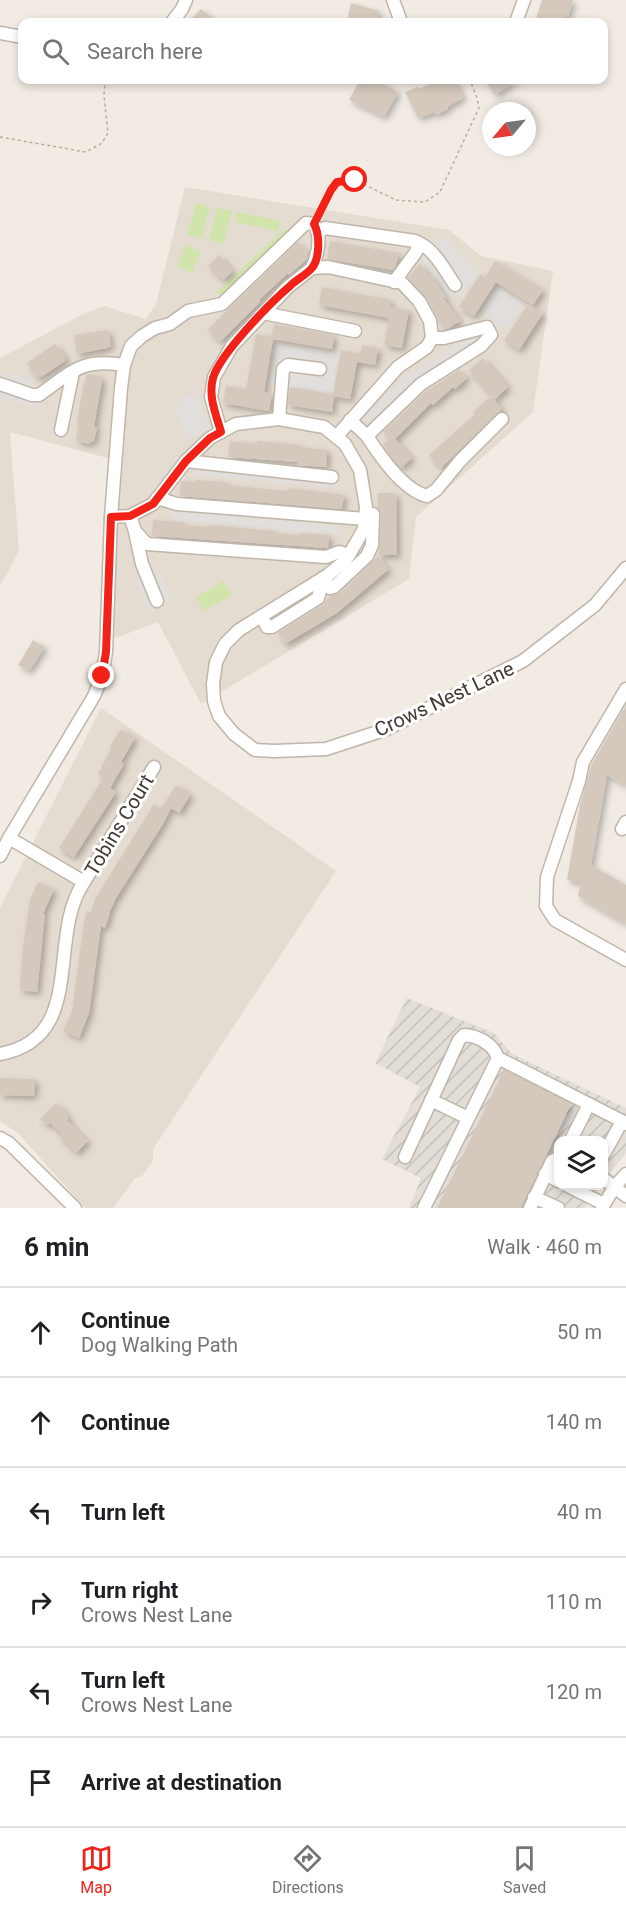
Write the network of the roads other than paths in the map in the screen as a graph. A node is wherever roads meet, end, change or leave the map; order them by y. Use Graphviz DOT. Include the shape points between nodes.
graph roads {
  1 [pos="186,0"];
  2 [pos="393,0"];
  3 [pos="524,0"];
  4 [pos="175,18"];
  5 [pos="399,18"];
  6 [pos="517,18"];
  7 [pos="0,33"];
  8 [pos="18,36"];
  9 [pos="316,228"];
  10 [pos="419,243"];
  11 [pos="312,268"];
  12 [pos="394,282"];
  13 [pos="455,285"];
  14 [pos="263,313"];
  15 [pos="355,331"];
  16 [pos="432,338"];
  17 [pos="124,365"];
  18 [pos="320,369"];
  19 [pos="73,372"];
  20 [pos="0,384"];
  21 [pos="502,418"];
  22 [pos="279,419"];
  23 [pos="350,420"];
  24 [pos="61,430"];
  25 [pos="221,432"];
  26 [pos="367,436"];
  27 [pos="336,437"];
  28 [pos="186,461"];
  29 [pos="332,477"];
  30 [pos="157,498"];
  31 [pos="365,500"];
  32 [pos="130,516"];
  33 [pos="111,517"];
  34 [pos="365,519"];
  35 [pos="135,531"];
  36 [pos="352,549"];
  37 [pos="368,552"];
  38 [pos="626,568"];
  39 [pos="319,581"];
  40 [pos="157,601"];
  41 [pos="626,689"];
  42 [pos="154,767"];
  43 [pos="9,838"];
  44 [pos="0,856"];
  45 [pos="84,882"];
  46 [pos="626,960"];
  47 [pos="0,1054"];
  48 [pos="498,1058"];
  49 [pos="431,1100"];
  50 [pos="589,1104"];
  51 [pos="468,1118"];
  52 [pos="624,1123"];
  53 [pos="573,1136"];
  54 [pos="0,1138"];
  55 [pos="608,1147"];
  56 [pos="405,1157"];
  57 [pos="554,1160"];
  58 [pos="545,1174"];
  59 [pos="626,1174"];
  60 [pos="554,1179"];
  61 [pos="608,1182"];
  62 [pos="615,1186"];
  63 [pos="576,1190"];
  64 [pos="626,1196"];
  65 [pos="532,1202"];
  66 [pos="603,1206"];
  67 [pos="75,1208"];
  68 [pos="424,1208"];
  69 [pos="558,1208"];
  1 -- 4 [label="street"];
  2 -- 5 [label="street"];
  3 -- 6 [label="street"];
  7 -- 8 [label="street"];
  9 -- 10 [label="street"];
  9 -- 11 [label="street" via="317,255"];
  9 -- 17 [label="street" via="306,224 222,304 188,311 142,336 131,346"];
  10 -- 12 [label="street"];
  10 -- 13 [label="street"];
  11 -- 12 [label="street" via="328,267"];
  11 -- 14 [label="street"];
  12 -- 16 [label="street" via="402,283 419,302 430,321"];
  14 -- 15 [label="street"];
  14 -- 25 [label="street" via="231,346 213,377 211,398"];
  16 -- 23 [label="street" via="427,347 398,367"];
  16 -- 26 [label="street" via="487,327 491,335 481,346 421,384"];
  17 -- 19 [label="street" via="91,363"];
  17 -- 33 [label="street"];
  18 -- 22 [label="street" via="288,365 283,369"];
  19 -- 20 [label="street" via="39,395"];
  19 -- 24 [label="street"];
  21 -- 26 [label="street" via="428,496 398,477"];
  22 -- 25 [label="street, Crows Nest Lane" via="236,424"];
  22 -- 27 [label="street, Crows Nest Lane" via="324,428"];
  23 -- 26 [label="street"];
  23 -- 27 [label="street"];
  25 -- 28 [label="street, Crows Nest Lane"];
  27 -- 31 [label="street, Crows Nest Lane" via="345,444 360,470"];
  28 -- 29 [label="street"];
  28 -- 30 [label="street, Crows Nest Lane"];
  30 -- 32 [label="street, Crows Nest Lane"];
  30 -- 34 [label="street" via="177,504"];
  31 -- 34 [label="street, Crows Nest Lane"];
  31 -- 37 [label="street" via="373,506 372,545"];
  32 -- 33 [label="street, Crows Nest Lane"];
  32 -- 35 [label="street"];
  33 -- 43 [label="street" via="102,676 94,696"];
  34 -- 36 [label="street, Crows Nest Lane" via="364,529"];
  35 -- 36 [label="street" via="147,544 326,557"];
  35 -- 40 [label="street" via="142,564"];
  36 -- 37 [label="street"];
  36 -- 39 [label="street, Crows Nest Lane" via="345,561"];
  37 -- 39 [label="street" via="334,587"];
  38 -- 39 [label="street, Crows Nest Lane" via="595,605 523,661 387,729 326,748 255,750 219,716 213,684 216,662 225,644 239,630"];
  41 -- 46 [label="street" via="583,762 547,877 546,906 555,920"];
  42 -- 45 [label="street, Tobins Court"];
  43 -- 44 [label="street"];
  43 -- 45 [label="street, Tobins Court"];
  45 -- 47 [label="street, Tobins Court" via="75,895 69,917 56,1009 46,1028 30,1044"];
  48 -- 49 [label="street" via="491,1045 464,1035"];
  48 -- 50 [label="street"];
  48 -- 51 [label="street"];
  49 -- 51 [label="street"];
  49 -- 56 [label="street"];
  50 -- 52 [label="street"];
  50 -- 53 [label="street"];
  51 -- 68 [label="street"];
  52 -- 55 [label="street"];
  54 -- 67 [label="street"];
  57 -- 58 [label="street"];
  58 -- 60 [label="street"];
  58 -- 65 [label="street"];
  59 -- 62 [label="street"];
  61 -- 62 [label="street"];
  62 -- 64 [label="street"];
  62 -- 66 [label="street"];
  63 -- 66 [label="street"];
  65 -- 69 [label="street"];
}
